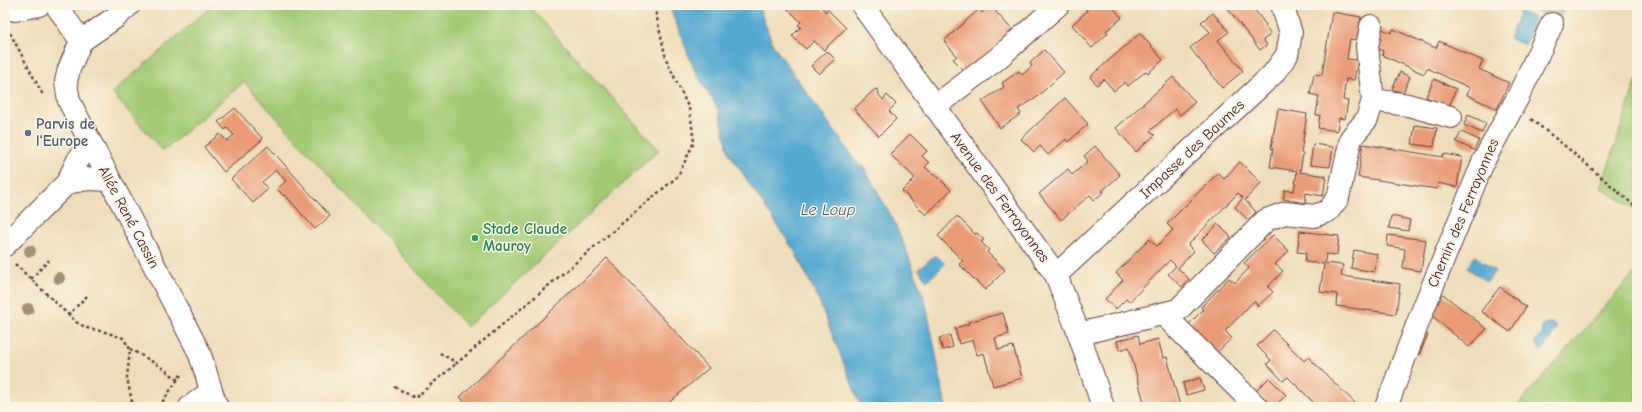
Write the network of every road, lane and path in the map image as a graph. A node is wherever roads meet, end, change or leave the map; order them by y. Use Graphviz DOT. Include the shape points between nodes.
graph roads {
  1 [pos="39,5"];
  2 [pos="56,5"];
  3 [pos="129,5"];
  4 [pos="654,5"];
  5 [pos="862,5"];
  6 [pos="1058,5"];
  7 [pos="1282,5"];
  8 [pos="5,7"];
  9 [pos="1552,24"];
  10 [pos="1372,26"];
  11 [pos="81,42"];
  12 [pos="1373,100"];
  13 [pos="1513,105"];
  14 [pos="934,107"];
  15 [pos="1451,118"];
  16 [pos="91,144"];
  17 [pos="109,180"];
  18 [pos="67,183"];
  19 [pos="1637,208"];
  20 [pos="8,252"];
  21 [pos="49,260"];
  22 [pos="1056,275"];
  23 [pos="31,279"];
  24 [pos="87,296"];
  25 [pos="1163,314"];
  26 [pos="68,315"];
  27 [pos="1079,334"];
  28 [pos="130,348"];
  29 [pos="440,353"];
  30 [pos="457,363"];
  31 [pos="178,380"];
  32 [pos="396,387"];
  33 [pos="214,399"];
  34 [pos="133,407"];
  35 [pos="190,407"];
  36 [pos="1103,407"];
  37 [pos="1257,407"];
  38 [pos="1386,407"];
  1 -- 8 [label="street" via="15,10"];
  2 -- 11 [label="street"];
  3 -- 11 [label="street"];
  4 -- 30 [label="path" via="666,59 690,110 694,142 678,176"];
  5 -- 14 [label="street, Avenue des Ferrayonnes"];
  6 -- 14 [label="street" via="998,59"];
  7 -- 22 [label="street, Impasse des Baumes" via="1291,33 1287,54 1272,74"];
  9 -- 13 [label="street, Chemin des Ferrayonnes"];
  10 -- 12 [label="street" via="1367,47"];
  11 -- 16 [label="street, Allée René Cassin" via="66,82 69,101"];
  12 -- 15 [label="street" via="1408,105"];
  12 -- 25 [label="street" via="1367,119 1351,138 1338,198 1328,212 1314,216 1285,213 1266,220 1178,310"];
  13 -- 19 [label="path"];
  13 -- 38 [label="street, Chemin des Ferrayonnes" via="1484,160"];
  14 -- 22 [label="street, Avenue des Ferrayonnes"];
  16 -- 17 [label="street, Allée René Cassin"];
  16 -- 18 [label="street" via="78,160"];
  17 -- 18 [label="street" via="88,179"];
  17 -- 33 [label="street, Allée René Cassin" via="198,350"];
  18 -- 20 [label="street"];
  20 -- 23 [label="path"];
  21 -- 23 [label="path"];
  22 -- 27 [label="street, Avenue des Ferrayonnes"];
  23 -- 26 [label="path"];
  24 -- 26 [label="path"];
  25 -- 27 [label="street"];
  25 -- 37 [label="street"];
  26 -- 28 [label="path" via="87,328 123,338"];
  27 -- 36 [label="street, Avenue des Ferrayonnes"];
  28 -- 31 [label="path"];
  28 -- 34 [label="path" via="127,378"];
  29 -- 30 [label="path"];
  30 -- 32 [label="path" via="415,398"];
  33 -- 35 [label="street"];
}
